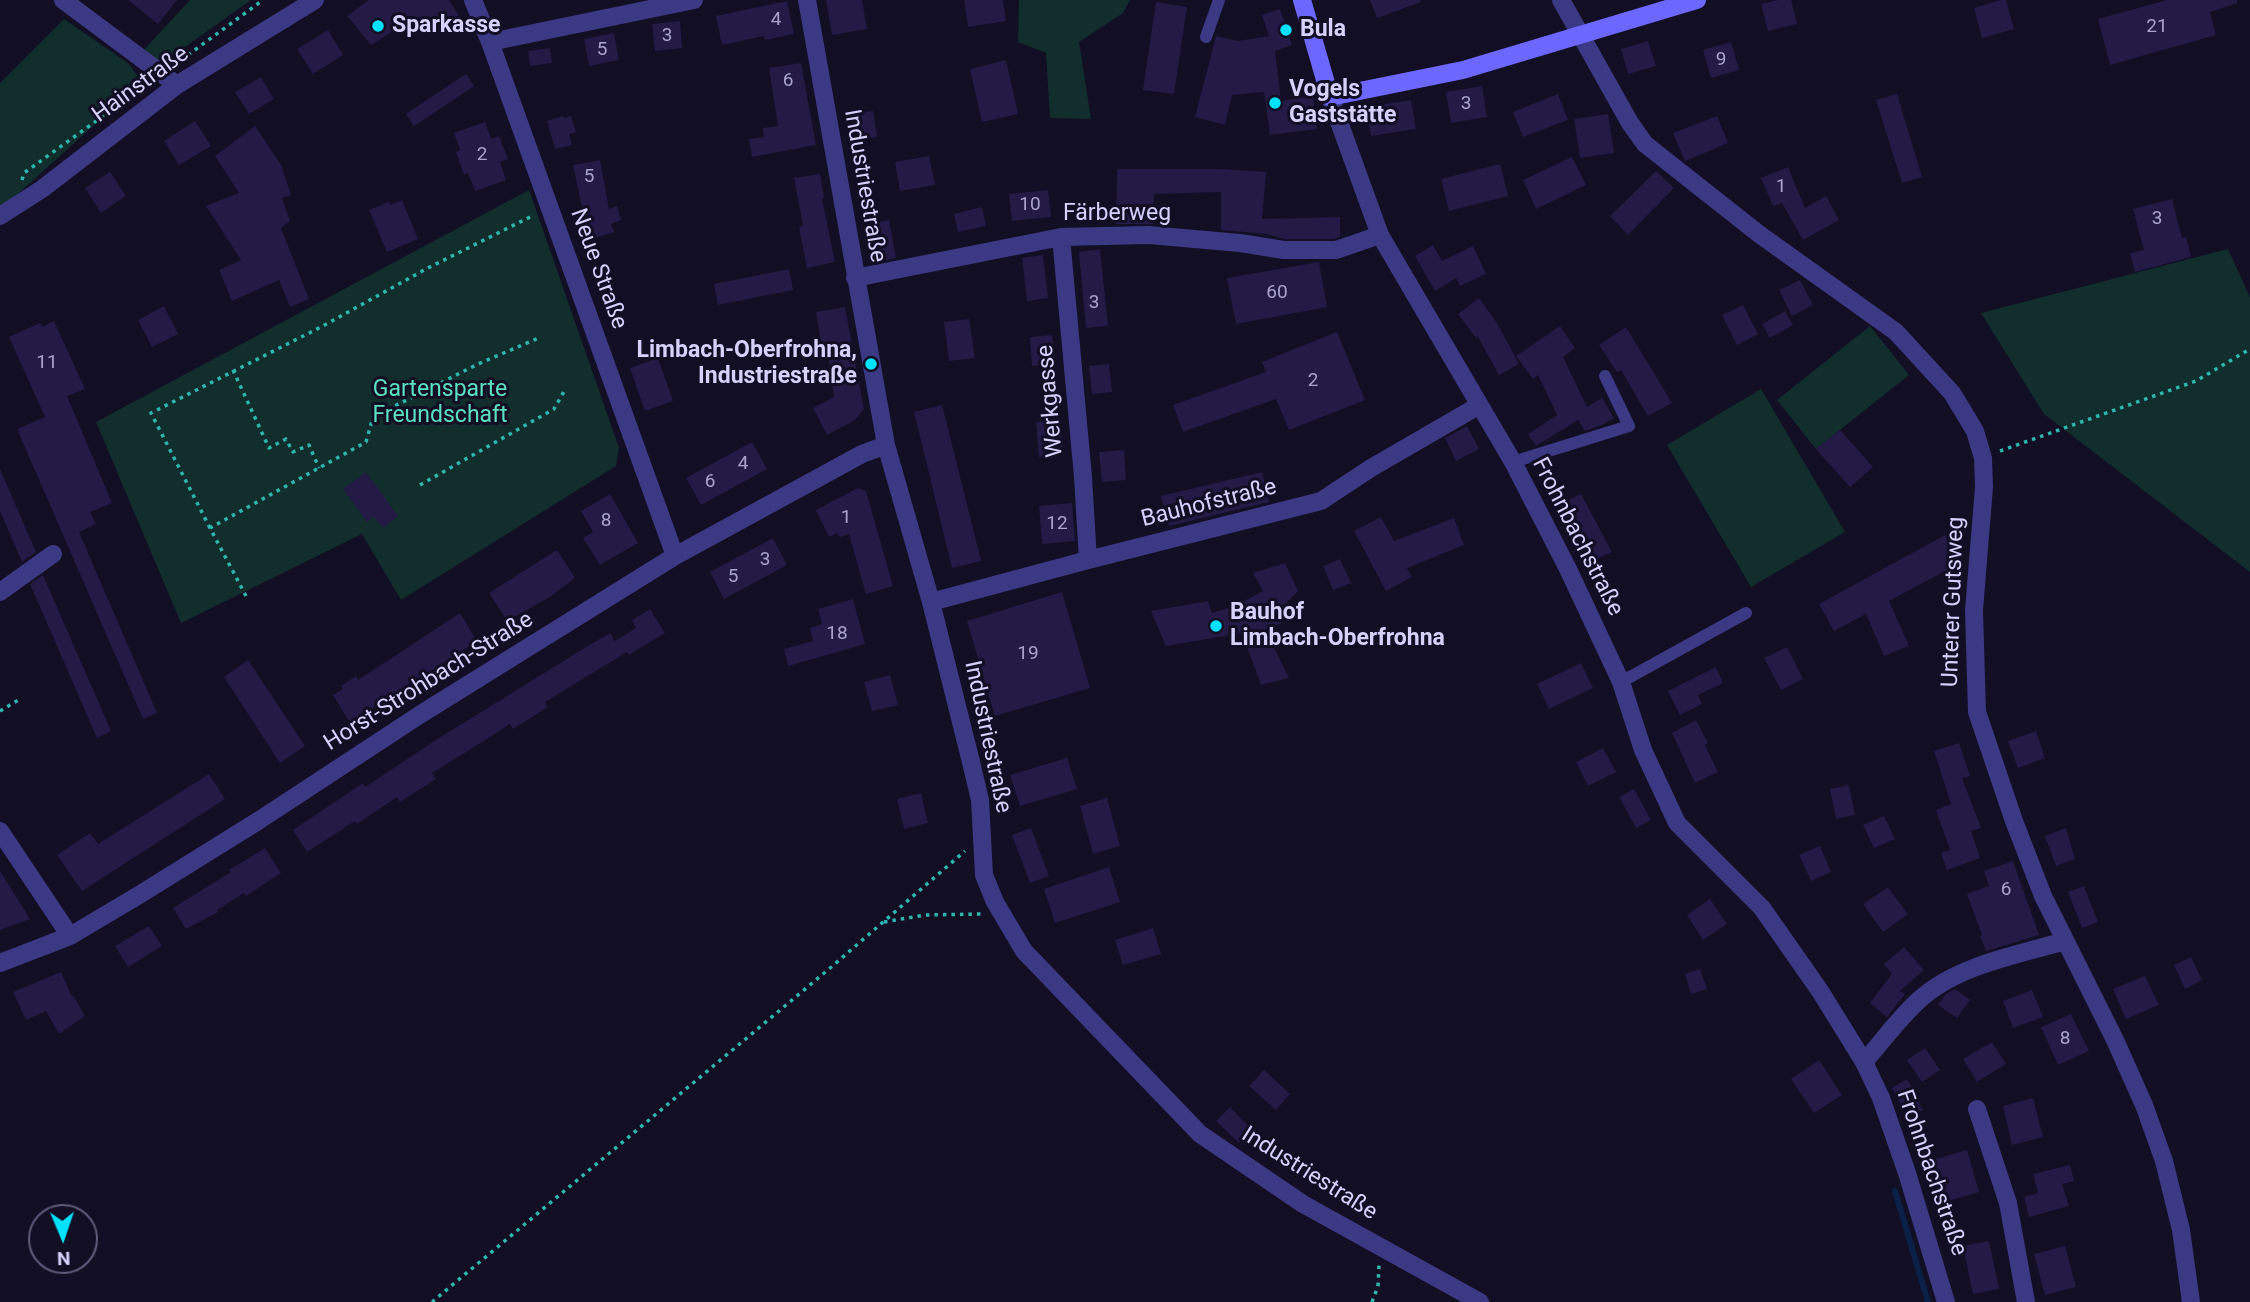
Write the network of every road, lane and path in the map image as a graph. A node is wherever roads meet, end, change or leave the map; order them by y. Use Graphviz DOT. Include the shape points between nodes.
graph roads {
  1 [pos="63,0"];
  2 [pos="316,0"];
  3 [pos="473,0"];
  4 [pos="694,0"];
  5 [pos="807,0"];
  6 [pos="1219,0"];
  7 [pos="1302,0"];
  8 [pos="1561,0"];
  9 [pos="1697,0"];
  10 [pos="1583,36"];
  11 [pos="1206,37"];
  12 [pos="490,42"];
  13 [pos="177,85"];
  14 [pos="1330,97"];
  15 [pos="549,207"];
  16 [pos="0,216"];
  17 [pos="1380,235"];
  18 [pos="1061,237"];
  19 [pos="855,278"];
  20 [pos="541,337"];
  21 [pos="2250,349"];
  22 [pos="233,370"];
  23 [pos="1605,376"];
  24 [pos="566,388"];
  25 [pos="1478,406"];
  26 [pos="886,445"];
  27 [pos="1983,458"];
  28 [pos="1513,462"];
  29 [pos="319,468"];
  30 [pos="420,485"];
  31 [pos="210,528"];
  32 [pos="53,554"];
  33 [pos="675,556"];
  34 [pos="1088,559"];
  35 [pos="0,592"];
  36 [pos="246,596"];
  37 [pos="931,602"];
  38 [pos="1746,613"];
  39 [pos="1621,682"];
  40 [pos="20,699"];
  41 [pos="0,712"];
  42 [pos="0,831"];
  43 [pos="982,835"];
  44 [pos="882,922"];
  45 [pos="1007,923"];
  46 [pos="70,936"];
  47 [pos="2065,941"];
  48 [pos="0,963"];
  49 [pos="1864,1062"];
  50 [pos="1977,1109"];
  51 [pos="1379,1245"];
  52 [pos="432,1302"];
  53 [pos="1371,1302"];
  54 [pos="1480,1302"];
  55 [pos="1946,1302"];
  56 [pos="2026,1302"];
  57 [pos="2191,1302"];
  1 -- 13 [label="street"];
  2 -- 13 [label="street, Hainstraße"];
  3 -- 12 [label="street, Neue Straße"];
  4 -- 12 [label="street"];
  5 -- 19 [label="street, Industriestraße"];
  6 -- 11 [label="lane"];
  7 -- 14 [label="main road, Frohnbachstraße"];
  8 -- 10 [label="street, Unterer Gutsweg"];
  9 -- 10 [label="main road"];
  10 -- 14 [label="main road" via="1463,70"];
  10 -- 27 [label="street, Unterer Gutsweg" via="1645,144 1759,234 1896,332 1952,393 1975,431"];
  12 -- 15 [label="street, Neue Straße"];
  13 -- 16 [label="street, Hainstraße"];
  14 -- 17 [label="street, Frohnbachstraße"];
  15 -- 22 [label="path"];
  15 -- 33 [label="street, Neue Straße"];
  17 -- 18 [label="street, Färberweg" via="1336,250 1284,250 1149,235"];
  17 -- 25 [label="street, Frohnbachstraße"];
  18 -- 19 [label="street, Färberweg"];
  18 -- 34 [label="street, Werkgasse"];
  19 -- 26 [label="street, Industriestraße"];
  20 -- 29 [label="path" via="373,417 366,442"];
  21 -- 27 [label="path" via="2196,381"];
  22 -- 29 [label="path" via="269,448 286,439 293,452 309,445"];
  22 -- 31 [label="path" via="151,413"];
  23 -- 28 [label="lane" via="1629,426"];
  24 -- 30 [label="path" via="554,409"];
  25 -- 28 [label="street, Frohnbachstraße"];
  25 -- 34 [label="street, Bauhofstraße" via="1321,501"];
  26 -- 33 [label="street, Horst-Strohbach-Straße"];
  26 -- 37 [label="street, Industriestraße"];
  27 -- 47 [label="street, Unterer Gutsweg" via="1974,610 1977,712 2014,821"];
  28 -- 39 [label="street, Frohnbachstraße"];
  29 -- 31 [label="path"];
  31 -- 36 [label="path"];
  32 -- 35 [label="street"];
  33 -- 46 [label="street, Horst-Strohbach-Straße"];
  34 -- 37 [label="street, Bauhofstraße"];
  37 -- 43 [label="street, Industriestraße" via="980,800"];
  38 -- 39 [label="lane"];
  39 -- 49 [label="street, Frohnbachstraße" via="1643,750 1677,823 1762,908"];
  40 -- 41 [label="path"];
  42 -- 46 [label="street"];
  43 -- 44 [label="path"];
  43 -- 45 [label="street, Industriestraße" via="984,875"];
  44 -- 45 [label="path" via="979,913"];
  44 -- 52 [label="path"];
  45 -- 51 [label="street, Industriestraße" via="1024,951 1200,1134 1303,1204"];
  46 -- 48 [label="street, Horst-Strohbach-Straße"];
  47 -- 49 [label="street" via="1996,961 1919,999"];
  47 -- 57 [label="street, Unterer Gutsweg" via="2115,1040 2164,1161 2181,1230"];
  49 -- 55 [label="street, Frohnbachstraße" via="1907,1173"];
  50 -- 56 [label="street" via="2008,1203"];
  51 -- 53 [label="path" via="1378,1286"];
  51 -- 54 [label="street, Industriestraße"];
}
